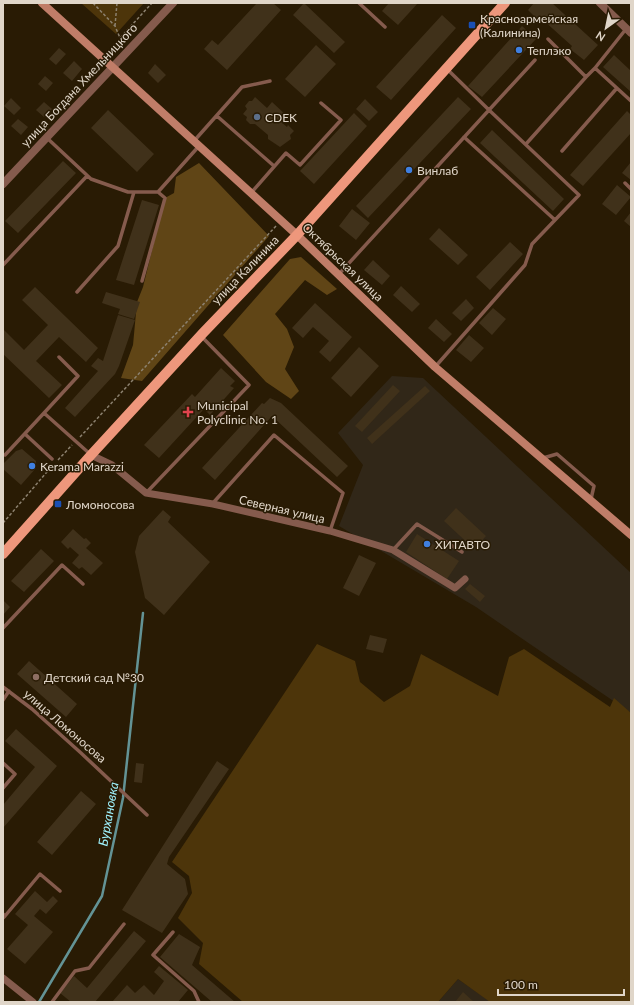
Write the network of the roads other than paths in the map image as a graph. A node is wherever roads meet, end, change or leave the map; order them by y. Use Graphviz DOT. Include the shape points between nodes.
graph roads {
  1 [pos="42,3"];
  2 [pos="173,3"];
  3 [pos="359,3"];
  4 [pos="505,3"];
  5 [pos="600,3"];
  6 [pos="385,27"];
  7 [pos="629,31"];
  8 [pos="548,39"];
  9 [pos="535,60"];
  10 [pos="112,67"];
  11 [pos="446,68"];
  12 [pos="596,68"];
  13 [pos="586,77"];
  14 [pos="270,81"];
  15 [pos="617,88"];
  16 [pos="631,101"];
  17 [pos="321,103"];
  18 [pos="489,110"];
  19 [pos="216,116"];
  20 [pos="464,137"];
  21 [pos="46,138"];
  22 [pos="196,144"];
  23 [pos="526,144"];
  24 [pos="562,151"];
  25 [pos="274,166"];
  26 [pos="87,176"];
  27 [pos="3,184"];
  28 [pos="625,184"];
  29 [pos="631,189"];
  30 [pos="134,192"];
  31 [pos="158,192"];
  32 [pos="251,193"];
  33 [pos="554,220"];
  34 [pos="297,235"];
  35 [pos="3,265"];
  36 [pos="339,275"];
  37 [pos="142,281"];
  38 [pos="77,292"];
  39 [pos="201,336"];
  40 [pos="59,357"];
  41 [pos="435,367"];
  42 [pos="44,413"];
  43 [pos="25,434"];
  44 [pos="91,455"];
  45 [pos="5,456"];
  46 [pos="52,459"];
  47 [pos="542,459"];
  48 [pos="146,493"];
  49 [pos="591,500"];
  50 [pos="213,504"];
  51 [pos="330,531"];
  52 [pos="631,535"];
  53 [pos="392,550"];
  54 [pos="462,552"];
  55 [pos="3,554"];
  56 [pos="465,578"];
  57 [pos="83,584"];
  58 [pos="3,628"];
  59 [pos="3,687"];
  60 [pos="8,691"];
  61 [pos="3,700"];
  62 [pos="3,763"];
  63 [pos="3,788"];
  64 [pos="147,815"];
  65 [pos="60,891"];
  66 [pos="4,916"];
  67 [pos="124,924"];
  68 [pos="173,932"];
  69 [pos="3,978"];
  70 [pos="34,1002"];
  71 [pos="52,1002"];
  72 [pos="199,1002"];
  1 -- 10 [label="main road, Октябрьская улица"];
  2 -- 10 [label="street, улица Богдана Хмельницкого"];
  3 -- 6 [label="lane"];
  4 -- 11 [label="main road, улица Калинина"];
  5 -- 7 [label="street"];
  7 -- 12 [label="lane"];
  8 -- 13 [label="lane"];
  9 -- 18 [label="lane"];
  10 -- 21 [label="street, улица Богдана Хмельницкого"];
  10 -- 22 [label="main road, Октябрьская улица"];
  11 -- 18 [label="lane"];
  11 -- 34 [label="main road, улица Калинина"];
  12 -- 13 [label="lane"];
  12 -- 15 [label="lane"];
  13 -- 23 [label="lane"];
  14 -- 19 [label="lane" via="242,87"];
  15 -- 16 [label="lane"];
  15 -- 24 [label="lane"];
  17 -- 25 [label="lane" via="341,120 300,165 286,153"];
  18 -- 20 [label="lane"];
  18 -- 23 [label="lane"];
  19 -- 22 [label="lane"];
  19 -- 25 [label="lane"];
  20 -- 33 [label="lane"];
  20 -- 36 [label="lane"];
  21 -- 26 [label="lane"];
  21 -- 27 [label="street, улица Богдана Хмельницкого"];
  22 -- 31 [label="lane"];
  22 -- 32 [label="main road, Октябрьская улица"];
  23 -- 33 [label="lane" via="579,196"];
  25 -- 32 [label="lane"];
  26 -- 30 [label="lane"];
  26 -- 35 [label="lane"];
  28 -- 29 [label="lane"];
  30 -- 31 [label="lane"];
  30 -- 38 [label="lane" via="118,246"];
  31 -- 37 [label="lane" via="165,198"];
  32 -- 34 [label="main road, Октябрьская улица"];
  33 -- 41 [label="lane" via="532,244 525,265"];
  34 -- 36 [label="main road, Октябрьская улица"];
  34 -- 39 [label="main road, улица Калинина"];
  36 -- 41 [label="main road, Октябрьская улица"];
  39 -- 44 [label="main road, улица Калинина"];
  39 -- 48 [label="lane" via="249,385"];
  40 -- 42 [label="lane" via="78,376"];
  41 -- 47 [label="main road, Октябрьская улица"];
  42 -- 43 [label="lane"];
  42 -- 44 [label="lane"];
  43 -- 45 [label="lane"];
  43 -- 46 [label="lane"];
  44 -- 48 [label="street" via="112,465"];
  44 -- 55 [label="main road, улица Калинина"];
  47 -- 49 [label="main road, Октябрьская улица"];
  47 -- 49 [label="lane" via="558,454 594,486"];
  48 -- 50 [label="street, Северная улица"];
  49 -- 52 [label="main road, Октябрьская улица"];
  50 -- 51 [label="street, Северная улица"];
  50 -- 51 [label="lane" via="274,435 343,493"];
  51 -- 53 [label="street, Северная улица"];
  53 -- 54 [label="lane" via="417,524"];
  53 -- 56 [label="street, Северная улица" via="455,588"];
  57 -- 58 [label="lane" via="62,565"];
  59 -- 60 [label="lane, улица Ломоносова"];
  60 -- 61 [label="lane"];
  60 -- 64 [label="lane, улица Ломоносова" via="32,709"];
  62 -- 63 [label="lane" via="15,774"];
  65 -- 66 [label="lane" via="40,874"];
  67 -- 71 [label="lane" via="89,968 75,971"];
  68 -- 72 [label="lane" via="153,956 194,991"];
  69 -- 70 [label="street"];
}
